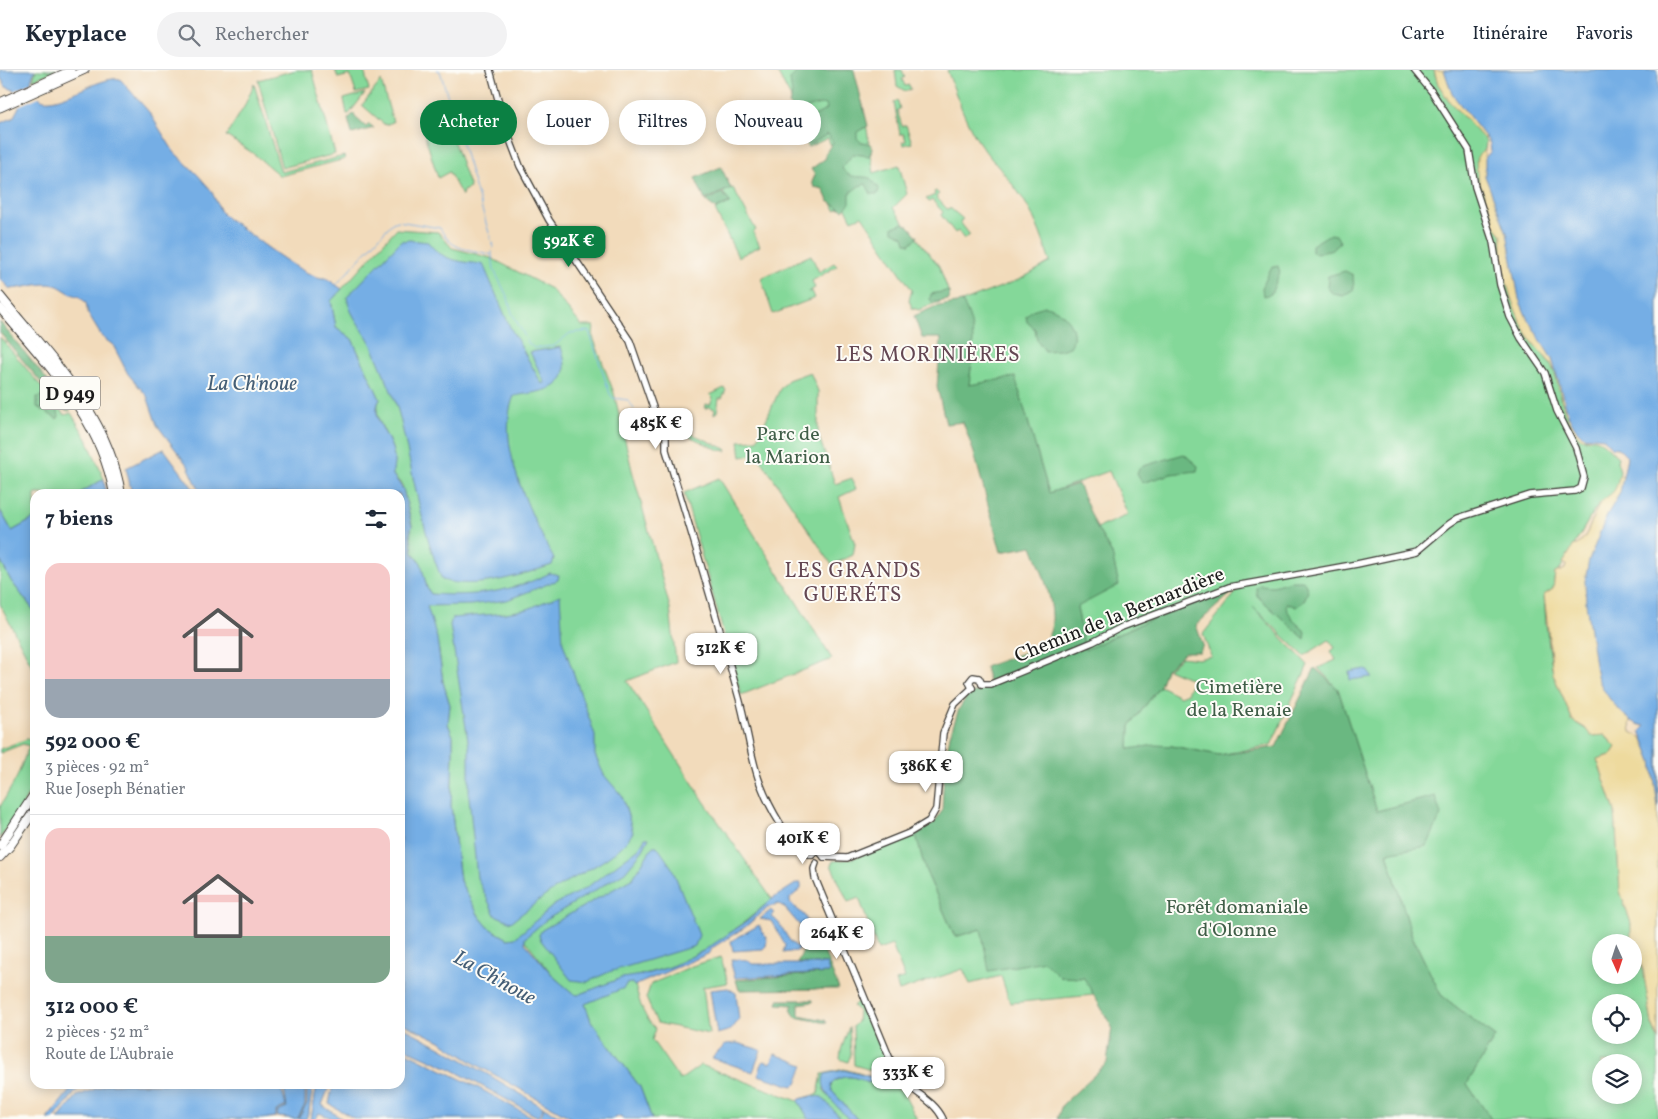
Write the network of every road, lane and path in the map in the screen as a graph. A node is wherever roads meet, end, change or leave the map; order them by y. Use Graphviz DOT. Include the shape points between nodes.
graph roads {
  1 [pos="71,70"];
  2 [pos="85,70"];
  3 [pos="490,70"];
  4 [pos="1414,70"];
  5 [pos="42,86"];
  6 [pos="5,102"];
  7 [pos="0,108"];
  8 [pos="0,296"];
  9 [pos="0,308"];
  10 [pos="662,422"];
  11 [pos="666,433"];
  12 [pos="113,489"];
  13 [pos="120,489"];
  14 [pos="982,684"];
  15 [pos="972,688"];
  16 [pos="30,801"];
  17 [pos="30,817"];
  18 [pos="0,846"];
  19 [pos="812,855"];
  20 [pos="824,856"];
  21 [pos="0,857"];
  22 [pos="816,863"];
  23 [pos="943,1119"];
  1 -- 5 [label="main road"];
  2 -- 5 [label="main road"];
  3 -- 10 [label="street" via="507,132 527,180 549,220 630,341 656,416"];
  4 -- 14 [label="street, Chemin de la Bernardière" via="1469,150 1510,317 1541,364 1576,448 1584,477 1581,488 1530,495 1458,518 1417,551 1229,586 1122,626 1093,642 991,684"];
  5 -- 6 [label="main road"];
  6 -- 7 [label="main road"];
  8 -- 13 [label="main road, D 949" via="89,407 110,449"];
  9 -- 12 [label="main road, D 949" via="87,419 103,452"];
  10 -- 11 [label="street" via="660,428"];
  10 -- 11 [label="street" via="667,419 673,423 671,431"];
  11 -- 19 [label="street" via="666,450 715,610 760,782 776,817 803,852"];
  14 -- 15 [label="street"];
  14 -- 15 [label="street" via="980,678 973,677 969,682"];
  15 -- 20 [label="street" via="955,704 942,733 936,809 929,822 847,858"];
  16 -- 18 [label="main road"];
  17 -- 21 [label="main road"];
  19 -- 20 [label="street" via="818,850"];
  19 -- 22 [label="street"];
  20 -- 22 [label="street" via="822,862"];
  22 -- 23 [label="street" via="815,878 895,1071 936,1108"];
}
